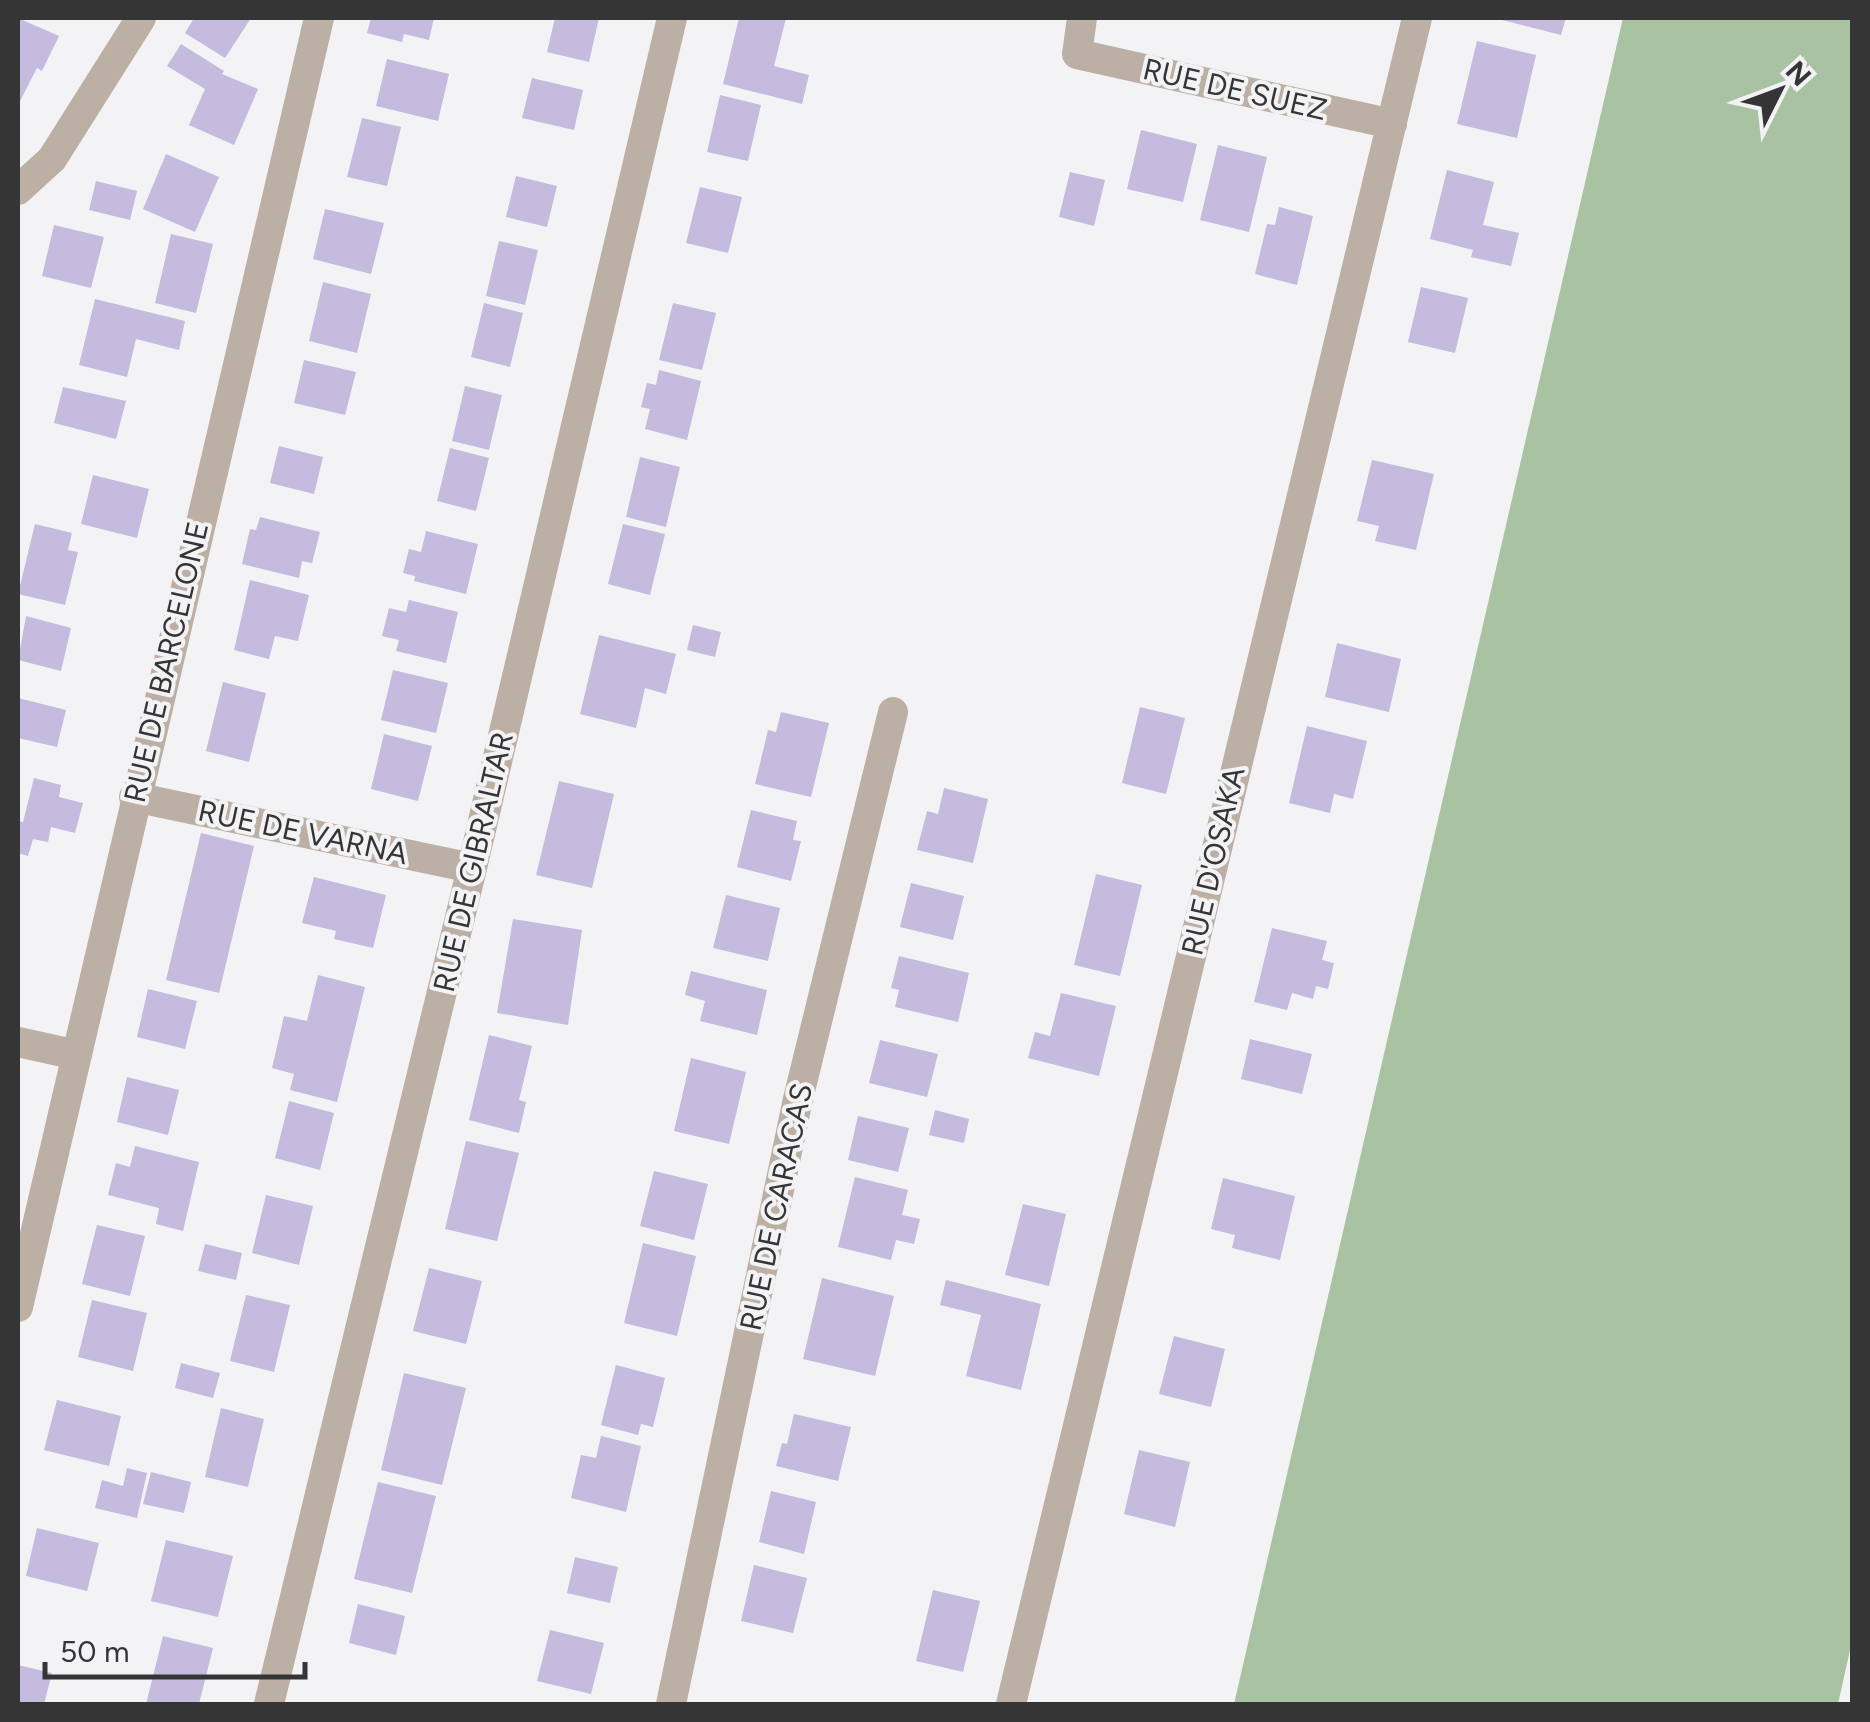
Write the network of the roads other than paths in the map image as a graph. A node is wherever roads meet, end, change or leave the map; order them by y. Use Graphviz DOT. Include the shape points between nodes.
graph roads {
  1 [pos="141,18"];
  2 [pos="318,18"];
  3 [pos="672,18"];
  4 [pos="1082,18"];
  5 [pos="1417,18"];
  6 [pos="1392,124"];
  7 [pos="18,190"];
  8 [pos="893,712"];
  9 [pos="134,797"];
  10 [pos="472,868"];
  11 [pos="18,1042"];
  12 [pos="77,1054"];
  13 [pos="18,1308"];
  14 [pos="269,1704"];
  15 [pos="671,1704"];
  16 [pos="1011,1704"];
  1 -- 7 [label="street" via="52,159"];
  2 -- 9 [label="street, RUE DE BARCELONE"];
  3 -- 10 [label="street, RUE DE GIBRALTAR"];
  4 -- 6 [label="street, RUE DE SUEZ" via="1077,54"];
  5 -- 6 [label="street, RUE D'OSAKA"];
  6 -- 16 [label="street, RUE D'OSAKA"];
  8 -- 15 [label="street, RUE DE CARACAS" via="798,1100"];
  9 -- 10 [label="street, RUE DE VARNA"];
  9 -- 12 [label="street, RUE DE BARCELONE"];
  10 -- 14 [label="street, RUE DE GIBRALTAR"];
  11 -- 12 [label="street"];
  12 -- 13 [label="street, RUE DE BARCELONE"];
}
